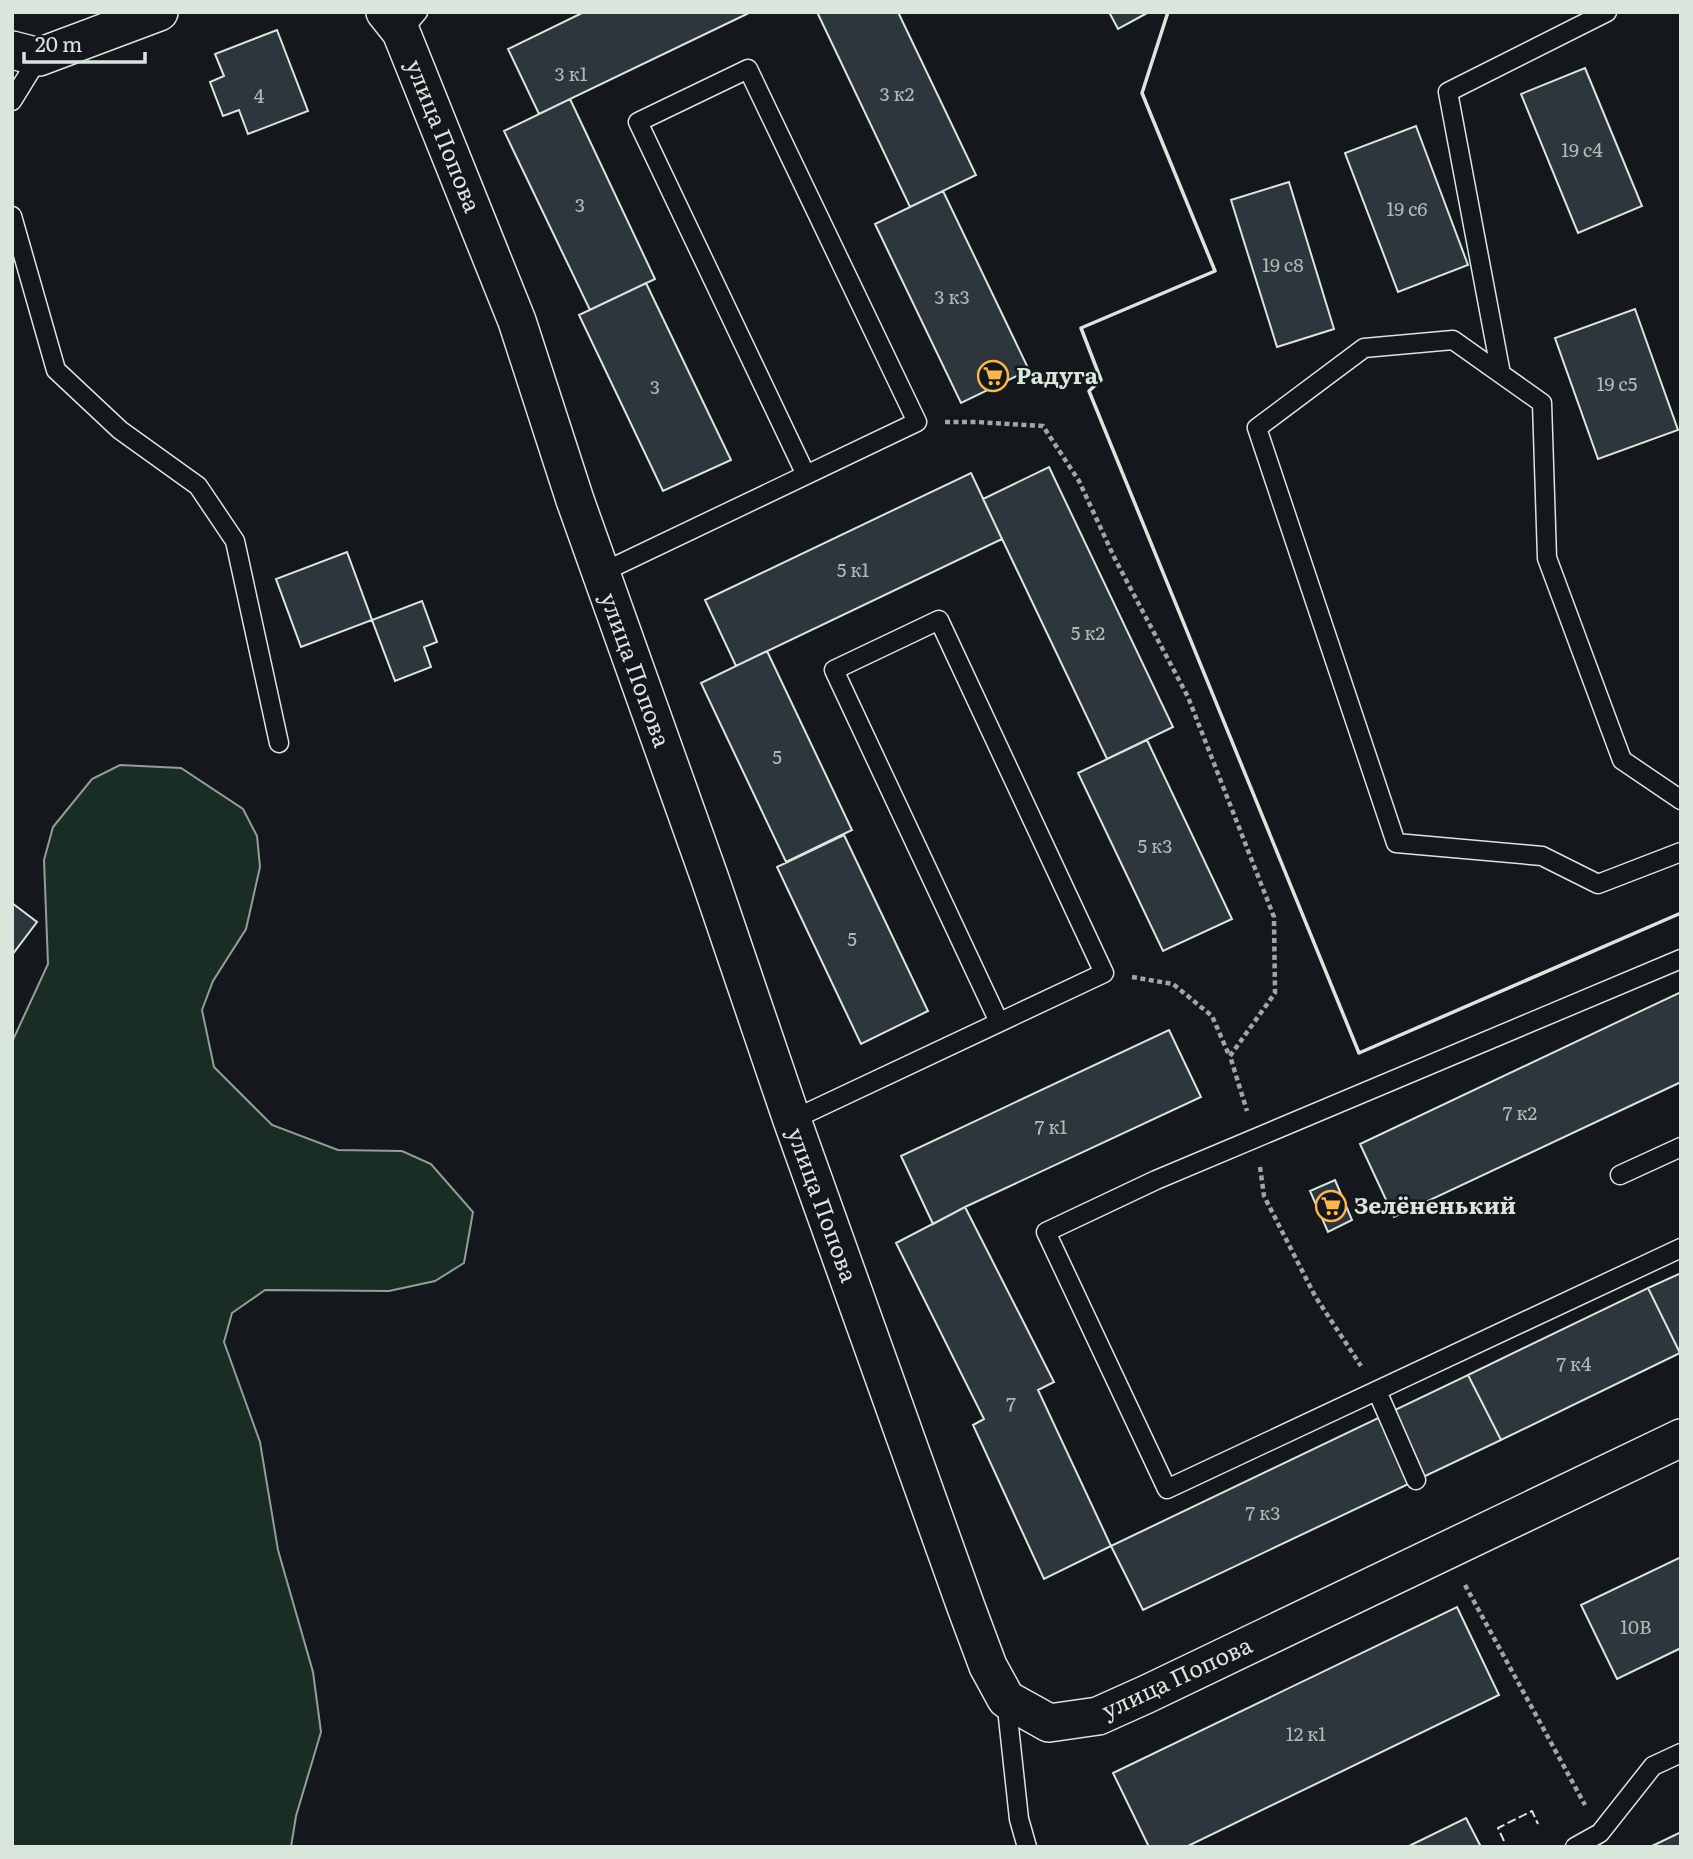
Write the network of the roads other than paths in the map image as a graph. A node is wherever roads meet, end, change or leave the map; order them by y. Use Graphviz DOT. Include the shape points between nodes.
graph roads {
  1 [pos="159,12"];
  2 [pos="1607,12"];
  3 [pos="401,19"];
  4 [pos="26,53"];
  5 [pos="12,101"];
  6 [pos="12,216"];
  7 [pos="1502,374"];
  8 [pos="806,475"];
  9 [pos="601,573"];
  10 [pos="279,743"];
  11 [pos="1681,800"];
  12 [pos="1681,852"];
  13 [pos="1681,958"];
  14 [pos="999,1022"];
  15 [pos="792,1120"];
  16 [pos="1681,1146"];
  17 [pos="1620,1175"];
  18 [pos="1681,1248"];
  19 [pos="1377,1391"];
  20 [pos="1681,1438"];
  21 [pos="1416,1480"];
  22 [pos="1006,1699"];
  23 [pos="1681,1753"];
  24 [pos="1027,1847"];
  25 [pos="1575,1847"];
  1 -- 4 [label="street"];
  2 -- 7 [label="lane" via="1448,92"];
  3 -- 9 [label="street, улица Попова" via="517,321"];
  4 -- 5 [label="lane"];
  6 -- 10 [label="lane" via="56,370 120,430 198,486 235,541"];
  7 -- 11 [label="lane" via="1542,403 1547,558 1622,760"];
  7 -- 12 [label="lane" via="1453,340 1364,348 1256,428 1396,844 1542,856 1598,884"];
  8 -- 8 [label="lane" via="917,422 748,69 638,122"];
  8 -- 9 [label="lane"];
  9 -- 15 [label="street, улица Попова"];
  13 -- 19 [label="lane" via="1156,1180 1046,1232 1167,1489"];
  14 -- 14 [label="lane" via="834,670 939,621 1104,973"];
  14 -- 15 [label="lane"];
  15 -- 22 [label="street, улица Попова" via="965,1607"];
  16 -- 17 [label="lane"];
  18 -- 19 [label="lane"];
  19 -- 21 [label="lane"];
  20 -- 22 [label="street, улица Попова" via="1098,1716 1049,1723"];
  22 -- 24 [label="lane" via="1019,1819"];
  23 -- 25 [label="lane" via="1653,1766 1601,1833"];
}
